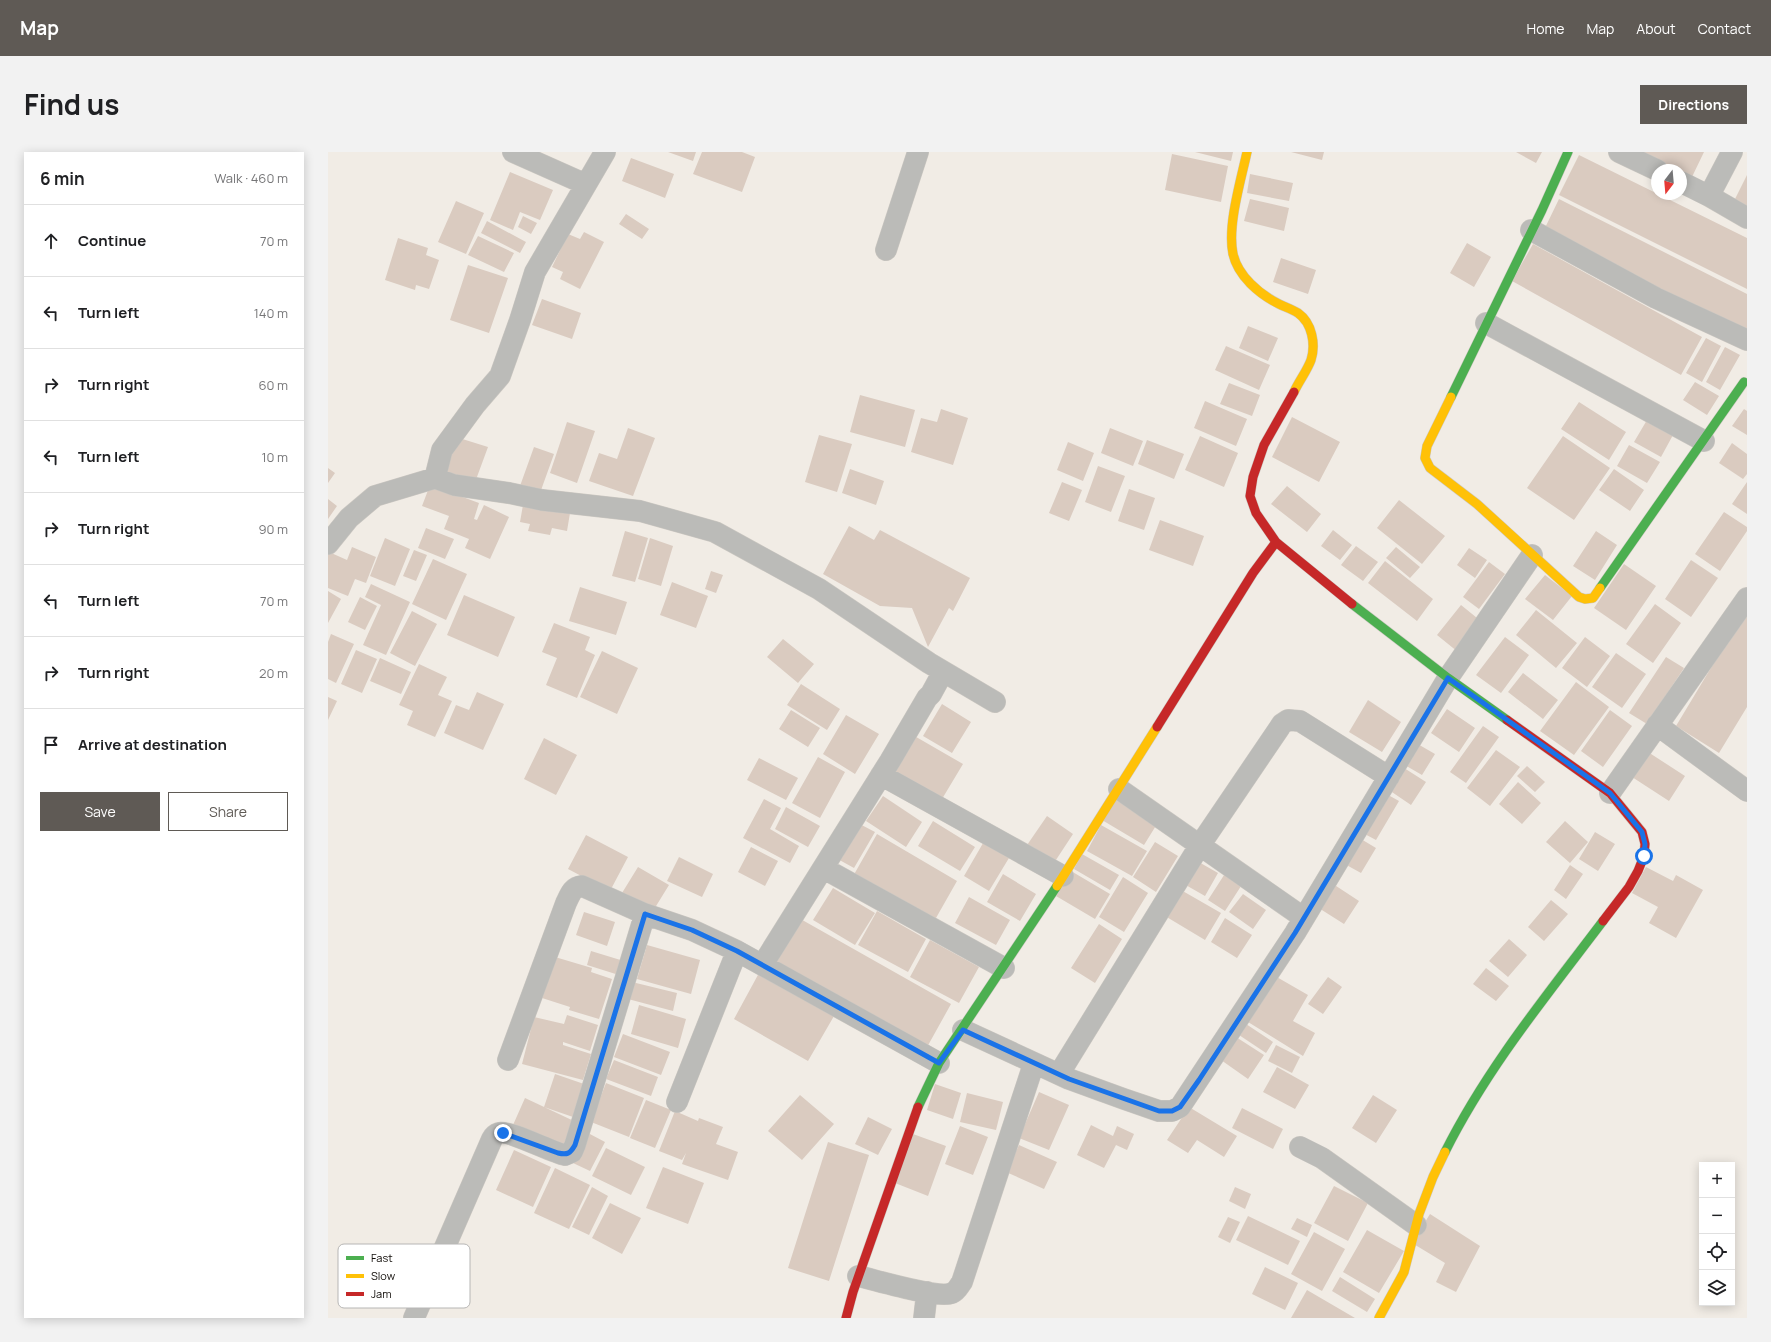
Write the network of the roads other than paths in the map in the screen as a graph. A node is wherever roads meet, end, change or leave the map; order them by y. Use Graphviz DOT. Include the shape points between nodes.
graph roads {
  1 [pos="513,152"];
  2 [pos="606,152"];
  3 [pos="918,152"];
  4 [pos="1247,152"];
  5 [pos="1568,152"];
  6 [pos="1619,152"];
  7 [pos="1732,152"];
  8 [pos="1651,167"];
  9 [pos="585,184"];
  10 [pos="1687,185"];
  11 [pos="1709,196"];
  12 [pos="1747,218"];
  13 [pos="1531,230"];
  14 [pos="886,250"];
  15 [pos="1486,323"];
  16 [pos="1747,340"];
  17 [pos="1746,381"];
  18 [pos="1704,442"];
  19 [pos="434,478"];
  20 [pos="1276,542"];
  21 [pos="328,544"];
  22 [pos="1532,555"];
  23 [pos="1747,598"];
  24 [pos="943,672"];
  25 [pos="1448,678"];
  26 [pos="995,702"];
  27 [pos="1657,725"];
  28 [pos="881,775"];
  29 [pos="1389,777"];
  30 [pos="1119,789"];
  31 [pos="1747,791"];
  32 [pos="1610,793"];
  33 [pos="1200,845"];
  34 [pos="822,868"];
  35 [pos="1063,876"];
  36 [pos="645,914"];
  37 [pos="1304,918"];
  38 [pos="737,951"];
  39 [pos="763,964"];
  40 [pos="1004,968"];
  41 [pos="963,1030"];
  42 [pos="508,1060"];
  43 [pos="939,1063"];
  44 [pos="1034,1063"];
  45 [pos="1059,1074"];
  46 [pos="677,1102"];
  47 [pos="1300,1147"];
  48 [pos="1416,1225"];
  49 [pos="446,1244"];
  50 [pos="858,1276"];
  51 [pos="927,1292"];
  52 [pos="418,1308"];
  53 [pos="414,1318"];
  54 [pos="846,1318"];
  55 [pos="924,1318"];
  56 [pos="1379,1318"];
  1 -- 9 [label="street"];
  2 -- 9 [label="street"];
  3 -- 14 [label="street"];
  4 -- 20 [label="street" via="1232,233 1234,258 1239,270 1250,284 1272,300 1299,314 1308,325 1314,346 1311,360 1264,445 1252,477 1250,496 1256,513"];
  5 -- 13 [label="street"];
  6 -- 8 [label="street"];
  7 -- 11 [label="street"];
  9 -- 19 [label="street" via="535,272 500,376 442,450"];
  10 -- 11 [label="street"];
  11 -- 12 [label="street"];
  13 -- 15 [label="street"];
  13 -- 16 [label="street" via="1656,298"];
  15 -- 18 [label="street"];
  15 -- 22 [label="street" via="1426,446 1426,458 1430,468 1477,504"];
  17 -- 18 [label="street"];
  18 -- 22 [label="street" via="1593,598 1579,597"];
  19 -- 21 [label="street" via="375,496 349,518"];
  19 -- 24 [label="street" via="454,485 542,500 640,511 715,532 819,589"];
  20 -- 25 [label="street"];
  20 -- 30 [label="street" via="1253,573"];
  22 -- 25 [label="street"];
  23 -- 27 [label="street"];
  24 -- 26 [label="street"];
  24 -- 28 [label="street"];
  25 -- 29 [label="street"];
  25 -- 32 [label="street"];
  27 -- 31 [label="street"];
  27 -- 32 [label="street"];
  28 -- 34 [label="street"];
  28 -- 35 [label="street"];
  29 -- 33 [label="street" via="1300,721 1288,720 1282,724"];
  29 -- 37 [label="street"];
  30 -- 33 [label="street"];
  30 -- 35 [label="street"];
  32 -- 48 [label="street" via="1642,832 1645,844 1638,871 1486,1079 1460,1122 1433,1178"];
  33 -- 37 [label="street"];
  33 -- 45 [label="street"];
  34 -- 39 [label="street"];
  34 -- 40 [label="street"];
  35 -- 40 [label="street"];
  36 -- 38 [label="street" via="692,930"];
  36 -- 42 [label="street" via="582,886 573,890"];
  36 -- 49 [label="street" via="572,1152 565,1155 499,1133 492,1139"];
  37 -- 45 [label="street" via="1180,1107 1172,1111 1159,1111"];
  38 -- 39 [label="street"];
  38 -- 46 [label="street"];
  39 -- 43 [label="street"];
  40 -- 41 [label="street"];
  41 -- 43 [label="street"];
  41 -- 44 [label="street"];
  43 -- 50 [label="street" via="920,1102"];
  44 -- 45 [label="street"];
  44 -- 51 [label="street" via="962,1282 953,1292 947,1294"];
  47 -- 48 [label="street" via="1322,1158"];
  48 -- 56 [label="street" via="1404,1272"];
  50 -- 51 [label="street"];
  50 -- 54 [label="street"];
  51 -- 55 [label="street"];
  52 -- 53 [label="street"];
}
